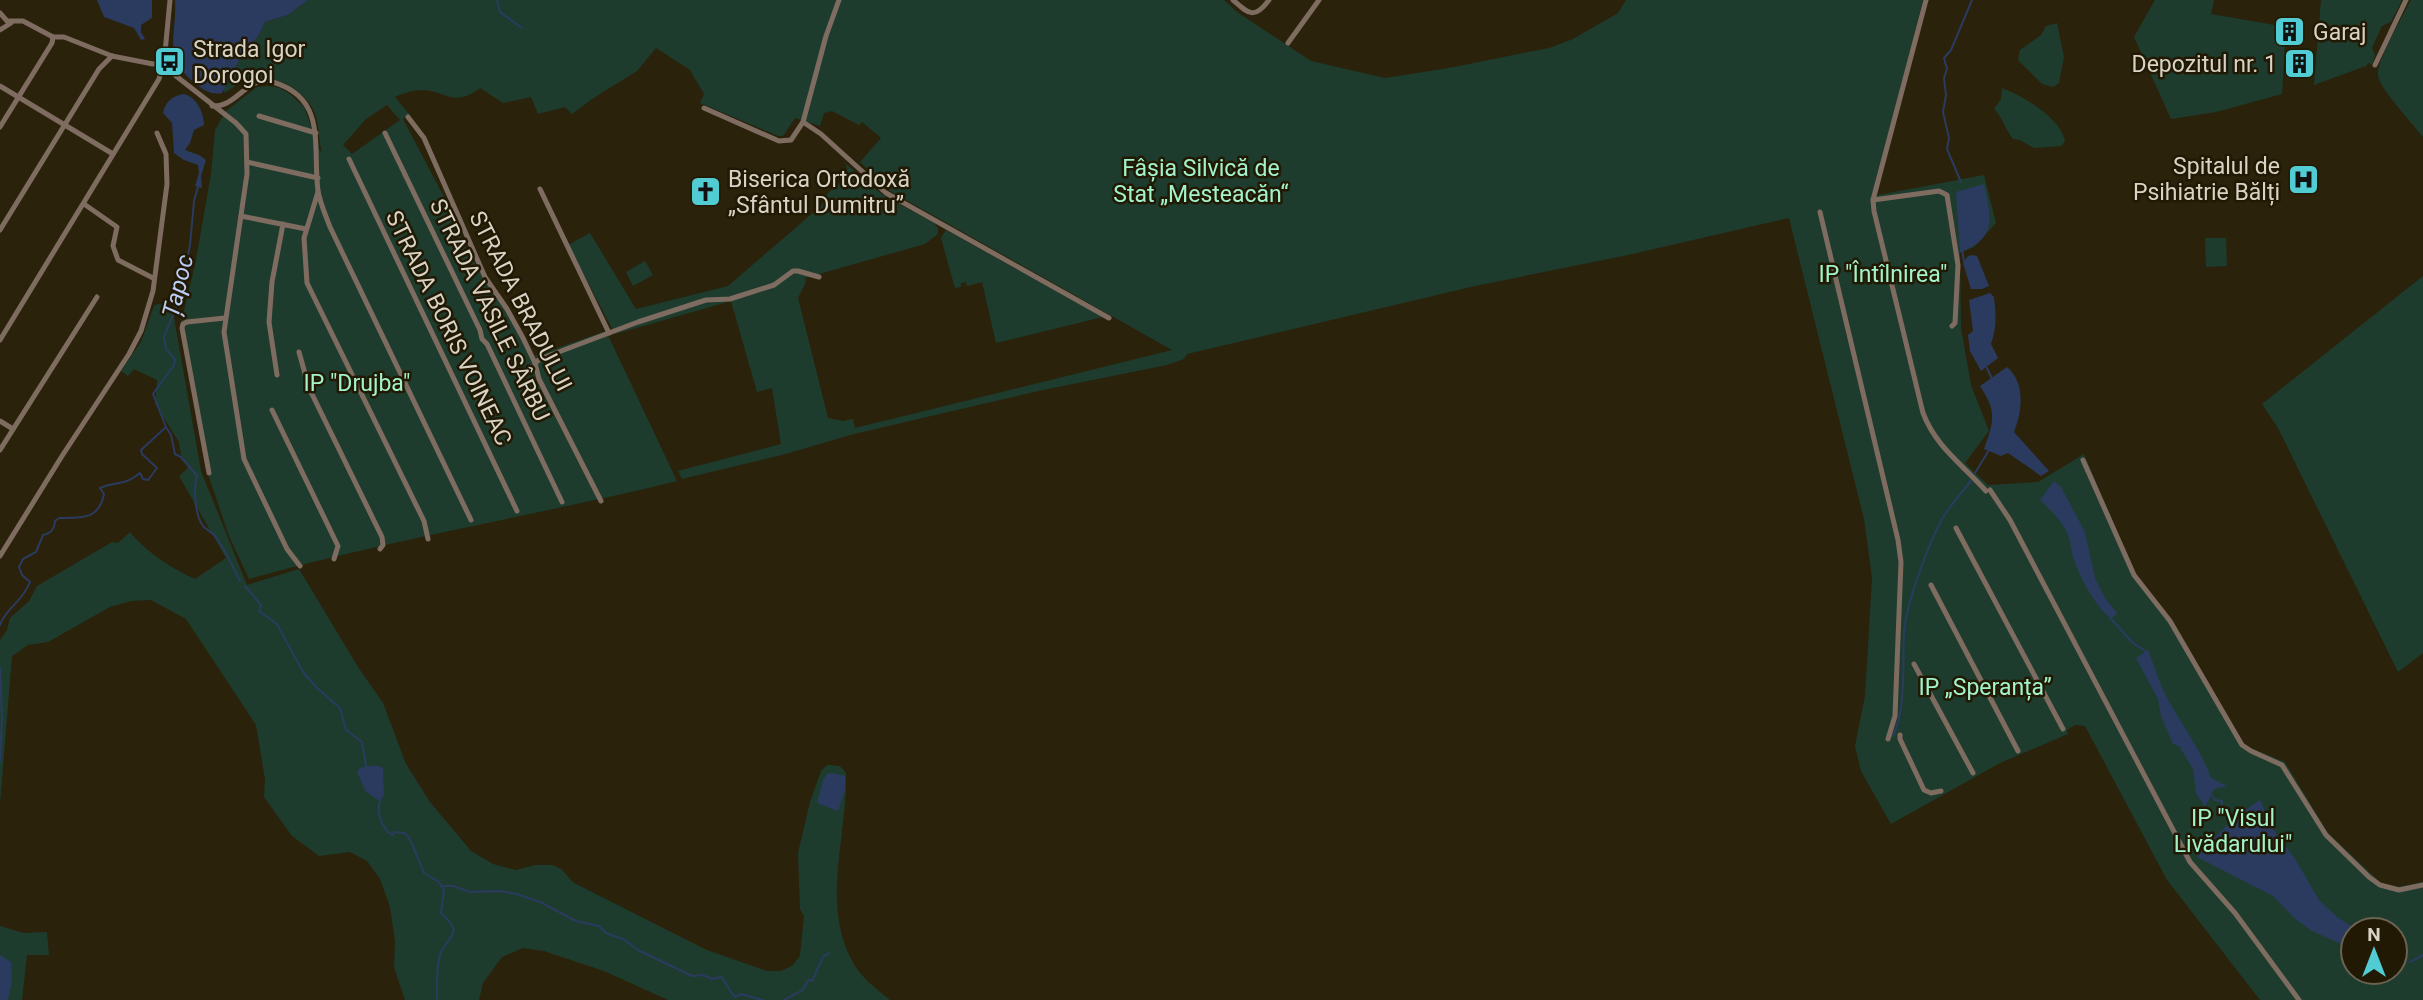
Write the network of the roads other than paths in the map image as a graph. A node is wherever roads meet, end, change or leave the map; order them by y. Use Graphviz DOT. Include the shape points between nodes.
graph roads {
  1 [pos="170,0"];
  2 [pos="839,0"];
  3 [pos="1233,0"];
  4 [pos="1269,0"];
  5 [pos="1319,0"];
  6 [pos="1926,0"];
  7 [pos="2406,0"];
  8 [pos="0,13"];
  9 [pos="11,23"];
  10 [pos="0,30"];
  11 [pos="53,37"];
  12 [pos="1288,43"];
  13 [pos="112,56"];
  14 [pos="164,63"];
  15 [pos="2375,65"];
  16 [pos="0,86"];
  17 [pos="18,97"];
  18 [pos="212,106"];
  19 [pos="704,108"];
  20 [pos="259,116"];
  21 [pos="408,117"];
  22 [pos="803,122"];
  23 [pos="64,125"];
  24 [pos="0,127"];
  25 [pos="157,133"];
  26 [pos="316,133"];
  27 [pos="384,133"];
  28 [pos="113,154"];
  29 [pos="349,159"];
  30 [pos="247,162"];
  31 [pos="318,178"];
  32 [pos="540,189"];
  33 [pos="318,192"];
  34 [pos="1873,200"];
  35 [pos="84,204"];
  36 [pos="1820,212"];
  37 [pos="241,216"];
  38 [pos="283,224"];
  39 [pos="306,229"];
  40 [pos="0,230"];
  41 [pos="819,277"];
  42 [pos="153,278"];
  43 [pos="96,297"];
  44 [pos="225,318"];
  45 [pos="1109,318"];
  46 [pos="1952,326"];
  47 [pos="610,333"];
  48 [pos="0,340"];
  49 [pos="299,352"];
  50 [pos="536,363"];
  51 [pos="277,375"];
  52 [pos="272,410"];
  53 [pos="0,421"];
  54 [pos="13,429"];
  55 [pos="0,450"];
  56 [pos="2083,460"];
  57 [pos="209,473"];
  58 [pos="601,501"];
  59 [pos="562,502"];
  60 [pos="517,511"];
  61 [pos="471,520"];
  62 [pos="1956,528"];
  63 [pos="428,539"];
  64 [pos="380,549"];
  65 [pos="0,556"];
  66 [pos="334,559"];
  67 [pos="300,566"];
  68 [pos="1931,585"];
  69 [pos="1914,664"];
  70 [pos="2063,729"];
  71 [pos="1900,735"];
  72 [pos="1888,739"];
  73 [pos="2018,751"];
  74 [pos="1973,773"];
  75 [pos="1941,791"];
  76 [pos="2423,886"];
  77 [pos="2299,1000"];
  1 -- 14 [label="street"];
  2 -- 22 [label="street"];
  3 -- 4 [label="street" via="1254,14"];
  5 -- 12 [label="street"];
  6 -- 34 [label="street"];
  7 -- 15 [label="street"];
  8 -- 9 [label="street"];
  9 -- 10 [label="street"];
  9 -- 11 [label="street" via="23,21"];
  11 -- 13 [label="street"];
  11 -- 17 [label="street"];
  13 -- 14 [label="street"];
  13 -- 23 [label="street"];
  14 -- 18 [label="street"];
  14 -- 28 [label="street"];
  16 -- 17 [label="street"];
  17 -- 23 [label="street"];
  17 -- 24 [label="street"];
  18 -- 26 [label="street" via="226,105 254,82 274,82 305,103"];
  18 -- 30 [label="street" via="246,134"];
  19 -- 22 [label="street" via="784,142 795,136"];
  20 -- 26 [label="street"];
  21 -- 50 [label="street, STRADA BRADULUI" via="424,138 485,277"];
  22 -- 45 [label="street" via="886,193"];
  23 -- 28 [label="street"];
  23 -- 40 [label="street"];
  25 -- 42 [label="street" via="165,148 167,170"];
  26 -- 31 [label="street"];
  27 -- 59 [label="street, STRADA VASILE SÂRBU"];
  28 -- 35 [label="street"];
  29 -- 60 [label="street, STRADA BORIS VOINEAC"];
  30 -- 31 [label="street"];
  30 -- 37 [label="street"];
  31 -- 33 [label="street"];
  32 -- 47 [label="street"];
  33 -- 39 [label="street"];
  33 -- 61 [label="street" via="340,249"];
  34 -- 46 [label="street" via="1939,191 1947,195 1958,265"];
  34 -- 77 [label="street" via="1923,413 1934,437 2010,520 2190,862 2235,913"];
  35 -- 42 [label="street" via="117,227 113,246 118,260"];
  35 -- 48 [label="street"];
  36 -- 72 [label="street" via="1898,540 1895,716"];
  37 -- 38 [label="street"];
  37 -- 44 [label="street"];
  38 -- 39 [label="street"];
  38 -- 51 [label="street" via="269,322"];
  39 -- 63 [label="street" via="307,282 424,522"];
  41 -- 47 [label="street" via="793,271 774,285 730,299 706,300"];
  42 -- 65 [label="street" via="147,312 129,354"];
  43 -- 54 [label="street"];
  44 -- 57 [label="street" via="187,322 182,328"];
  44 -- 67 [label="street" via="242,453 287,549"];
  47 -- 50 [label="street"];
  49 -- 64 [label="street" via="309,388 382,537"];
  50 -- 58 [label="street, STRADA BRADULUI" via="539,379"];
  52 -- 66 [label="street" via="338,546"];
  53 -- 54 [label="street"];
  54 -- 55 [label="street"];
  56 -- 76 [label="street" via="2134,575 2170,621 2242,745 2282,765 2326,835 2369,877 2399,890"];
  62 -- 70 [label="street"];
  68 -- 73 [label="street"];
  69 -- 74 [label="street"];
  71 -- 75 [label="street" via="1924,790"];
}
